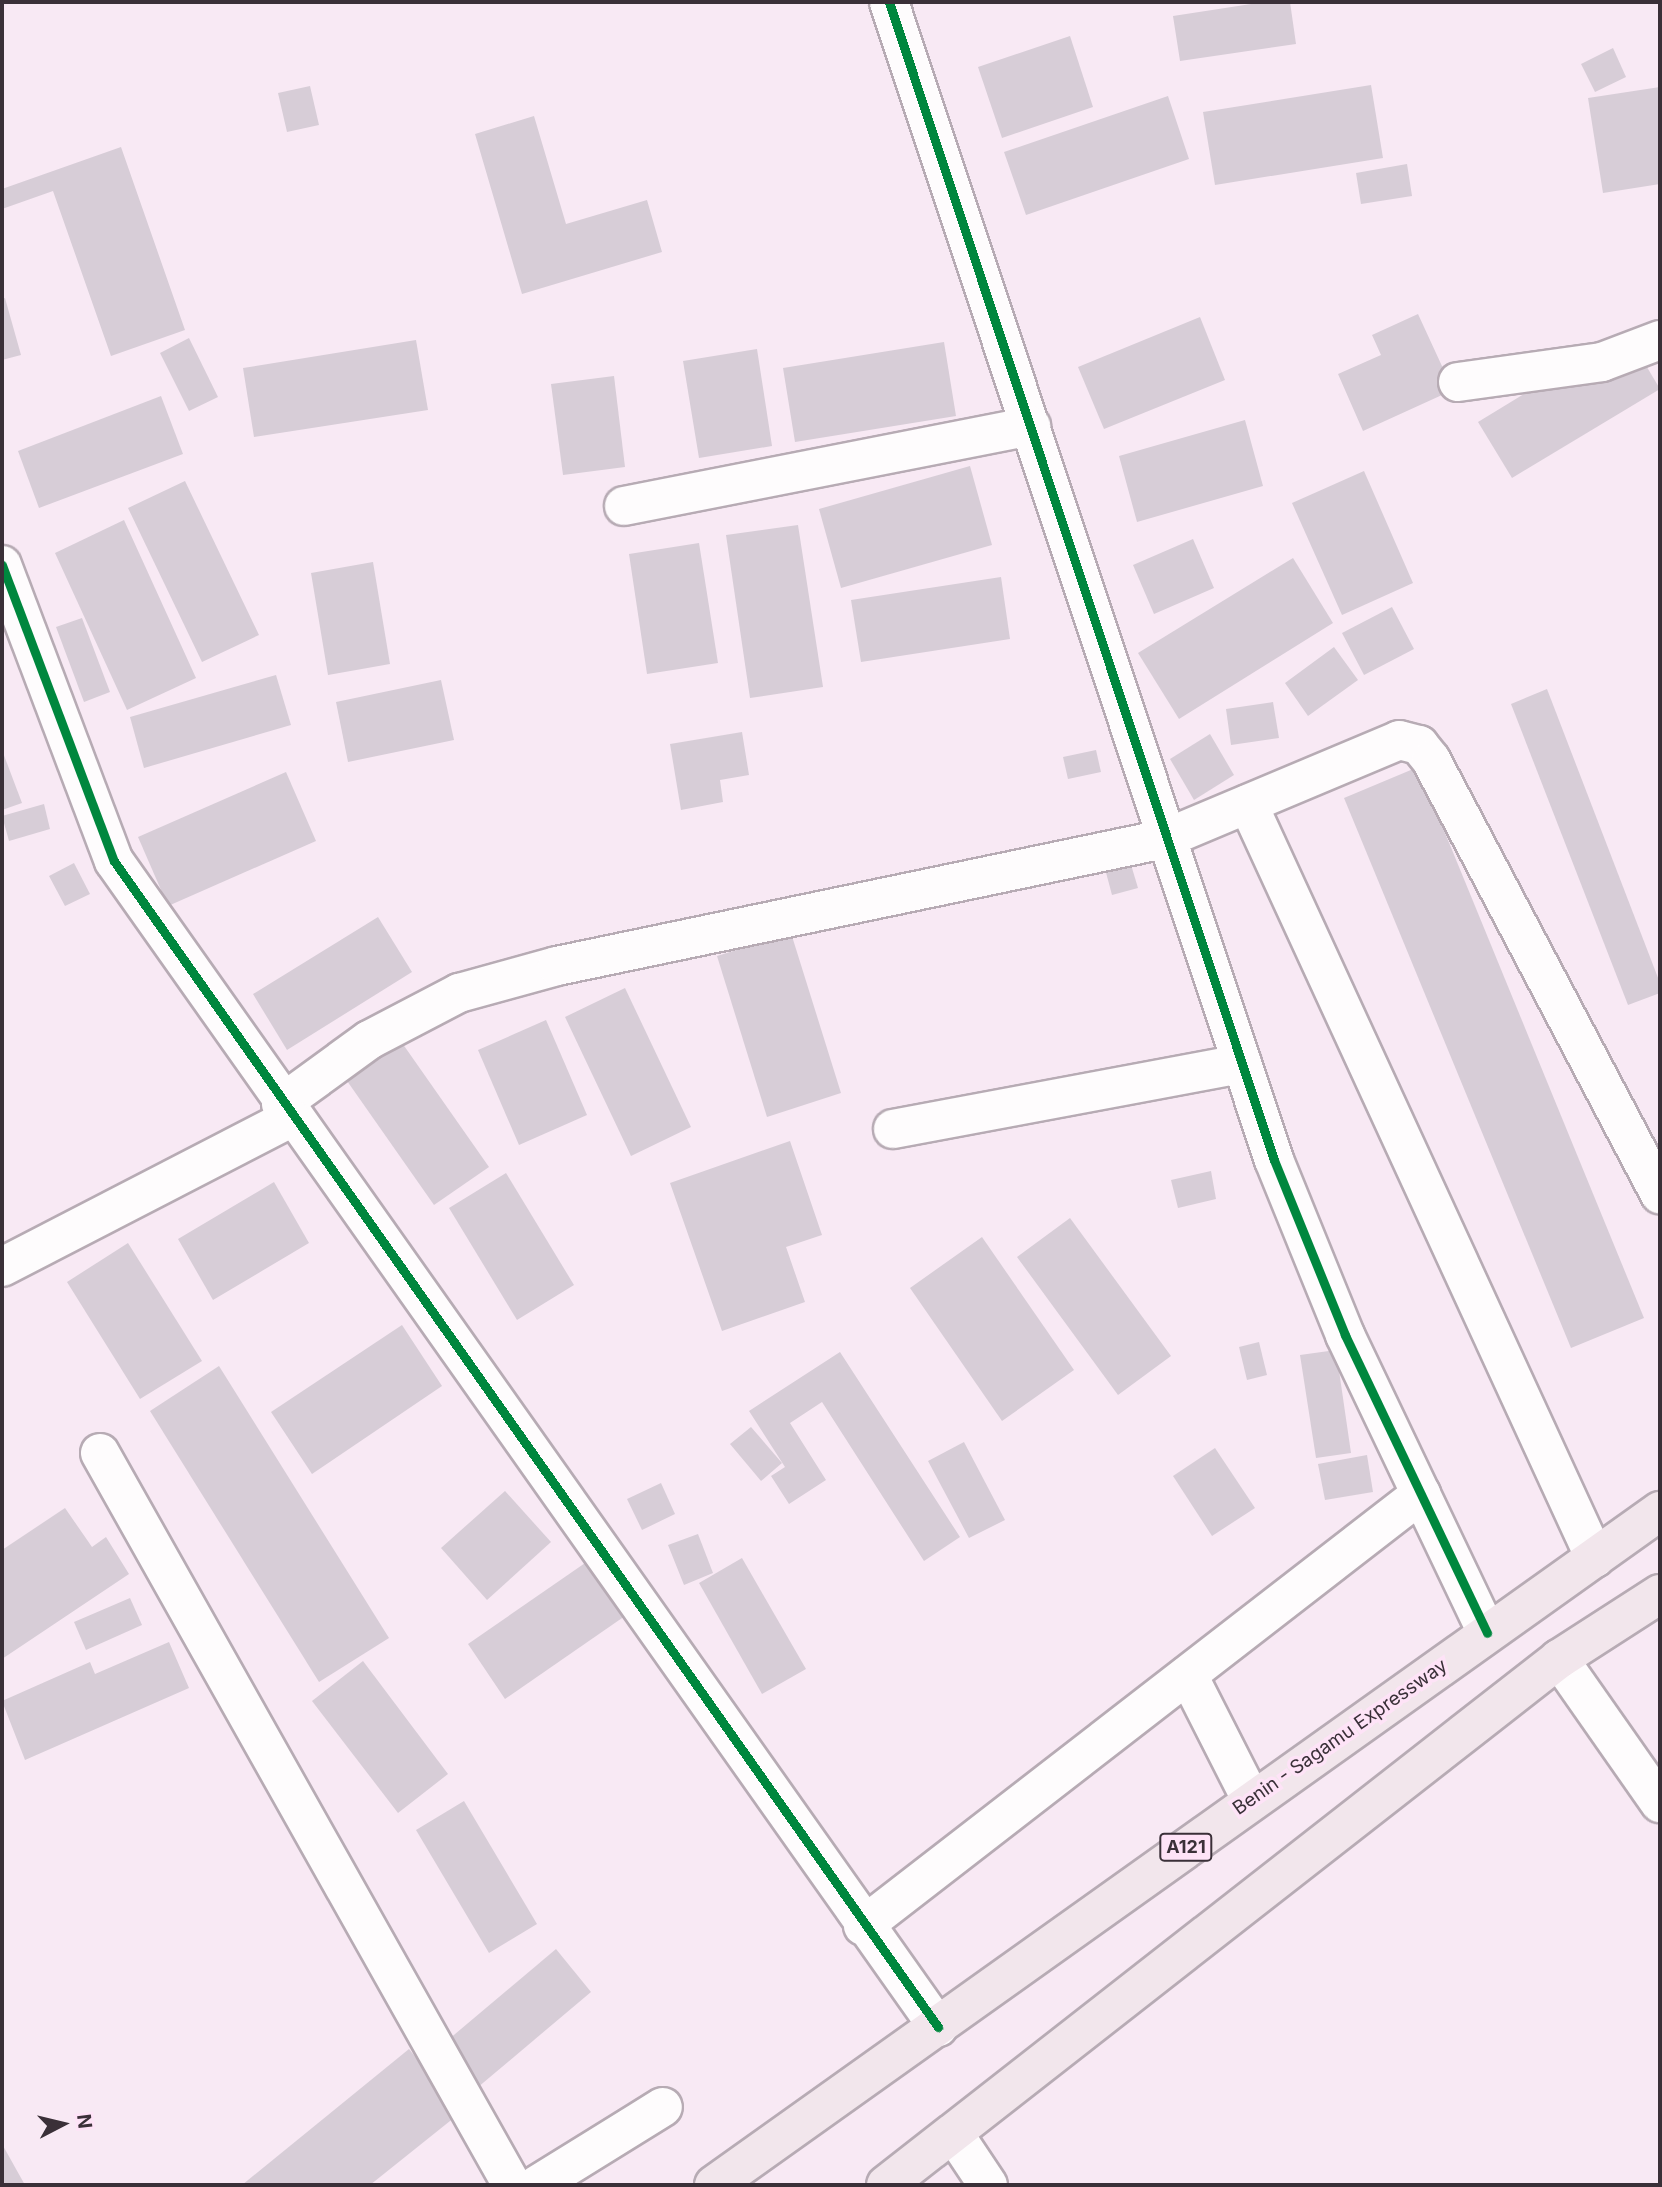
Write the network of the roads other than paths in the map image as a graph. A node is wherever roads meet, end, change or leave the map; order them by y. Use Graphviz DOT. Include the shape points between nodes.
graph roads {
  1 [pos="888,2"];
  2 [pos="1660,340"];
  3 [pos="1458,382"];
  4 [pos="1031,426"];
  5 [pos="624,506"];
  6 [pos="2,565"];
  7 [pos="1248,804"];
  8 [pos="1164,839"];
  9 [pos="1242,1064"];
  10 [pos="286,1111"];
  11 [pos="893,1129"];
  12 [pos="1660,1194"];
  13 [pos="2,1267"];
  14 [pos="100,1453"];
  15 [pos="1421,1494"];
  16 [pos="1660,1511"];
  17 [pos="1595,1558"];
  18 [pos="1660,1594"];
  19 [pos="1487,1633"];
  20 [pos="1559,1659"];
  21 [pos="1188,1675"];
  22 [pos="1251,1799"];
  23 [pos="1660,1803"];
  24 [pos="863,1926"];
  25 [pos="938,2027"];
  26 [pos="663,2107"];
  27 [pos="954,2134"];
  28 [pos="512,2185"];
  29 [pos="537,2185"];
  30 [pos="713,2185"];
  31 [pos="886,2185"];
  32 [pos="988,2185"];
  1 -- 4 [label="street" via="961,233"];
  2 -- 3 [label="street" via="1602,362"];
  4 -- 5 [label="street"];
  4 -- 8 [label="street"];
  6 -- 10 [label="street" via="114,861"];
  7 -- 8 [label="street"];
  7 -- 12 [label="street" via="1399,740 1419,745"];
  7 -- 17 [label="street"];
  8 -- 9 [label="street"];
  8 -- 10 [label="street" via="557,966 459,993 369,1040"];
  9 -- 11 [label="street"];
  9 -- 15 [label="street" via="1317,1269"];
  10 -- 13 [label="street"];
  10 -- 24 [label="street" via="554,1481"];
  14 -- 28 [label="street"];
  15 -- 19 [label="street"];
  15 -- 21 [label="street"];
  16 -- 17 [label="highway, Benin - Sagamu Expressway / A121"];
  17 -- 19 [label="highway, Benin - Sagamu Expressway / A121"];
  18 -- 20 [label="highway"];
  19 -- 22 [label="highway, Benin - Sagamu Expressway / A121"];
  20 -- 23 [label="street"];
  20 -- 27 [label="highway"];
  21 -- 22 [label="street"];
  21 -- 24 [label="street"];
  22 -- 25 [label="highway, Benin - Sagamu Expressway / A121"];
  24 -- 25 [label="street"];
  25 -- 30 [label="highway, Benin - Sagamu Expressway / A121"];
  26 -- 29 [label="street"];
  27 -- 31 [label="highway"];
  27 -- 32 [label="street"];
}
